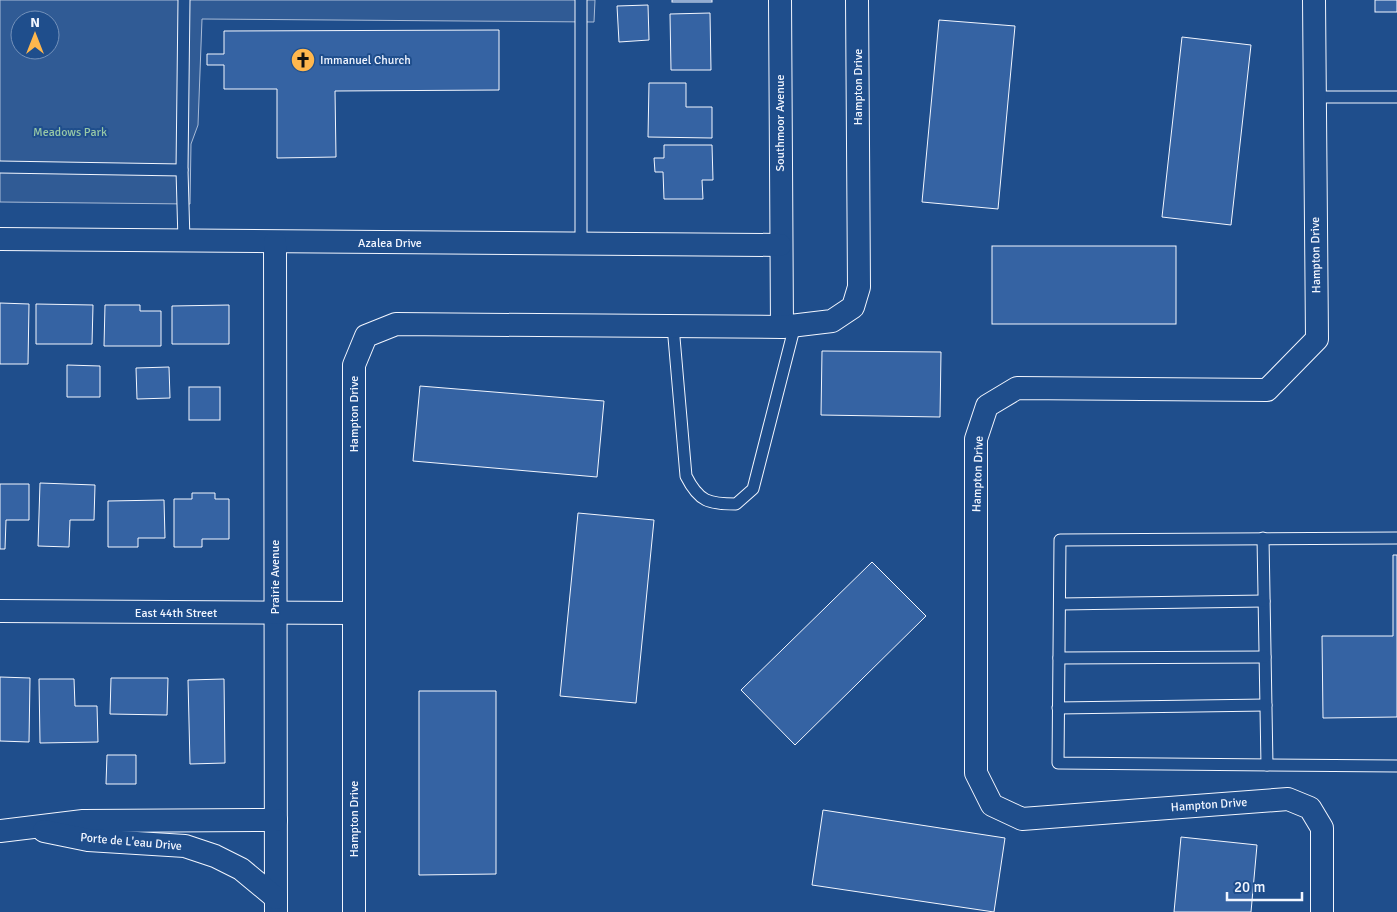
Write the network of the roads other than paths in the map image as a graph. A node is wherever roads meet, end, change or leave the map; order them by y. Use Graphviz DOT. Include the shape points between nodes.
graph roads {
  1 [pos="184,0"];
  2 [pos="581,0"];
  3 [pos="780,0"];
  4 [pos="857,0"];
  5 [pos="1314,0"];
  6 [pos="1314,97"];
  7 [pos="1397,97"];
  8 [pos="0,167"];
  9 [pos="182,170"];
  10 [pos="0,239"];
  11 [pos="184,240"];
  12 [pos="276,242"];
  13 [pos="581,244"];
  14 [pos="780,245"];
  15 [pos="673,326"];
  16 [pos="788,326"];
  17 [pos="1263,538"];
  18 [pos="1397,538"];
  19 [pos="1264,601"];
  20 [pos="1060,604"];
  21 [pos="0,612"];
  22 [pos="275,613"];
  23 [pos="353,613"];
  24 [pos="1265,657"];
  25 [pos="1059,658"];
  26 [pos="1266,705"];
  27 [pos="1058,708"];
  28 [pos="1267,765"];
  29 [pos="1397,766"];
  30 [pos="276,820"];
  31 [pos="31,828"];
  32 [pos="0,831"];
  33 [pos="276,905"];
  34 [pos="354,912"];
  35 [pos="1322,912"];
  1 -- 9 [label="lane"];
  2 -- 13 [label="lane"];
  3 -- 14 [label="street, Southmoor Avenue"];
  4 -- 16 [label="street, Hampton Drive" via="859,287 853,307 832,321"];
  5 -- 6 [label="street, Hampton Drive"];
  6 -- 7 [label="lane"];
  6 -- 35 [label="street, Hampton Drive" via="1317,339 1267,390 1017,388 987,406 976,439 976,773 992,805 1022,819 1288,799 1310,808 1322,828"];
  8 -- 9 [label="lane"];
  9 -- 11 [label="lane"];
  10 -- 11 [label="street, Azalea Drive"];
  11 -- 12 [label="street, Azalea Drive"];
  12 -- 13 [label="street, Azalea Drive"];
  12 -- 22 [label="street, Prairie Avenue"];
  13 -- 14 [label="street, Azalea Drive"];
  14 -- 16 [label="street"];
  15 -- 16 [label="street, Hampton Drive"];
  15 -- 16 [label="lane" via="686,476 694,493 712,504 736,504 753,489"];
  15 -- 23 [label="street, Hampton Drive" via="396,324 366,336 354,365"];
  17 -- 18 [label="lane"];
  17 -- 19 [label="lane"];
  17 -- 20 [label="lane" via="1060,540"];
  19 -- 20 [label="lane"];
  19 -- 24 [label="lane"];
  20 -- 25 [label="lane"];
  21 -- 22 [label="street, East 44th Street"];
  22 -- 23 [label="street, East 44th Street"];
  22 -- 30 [label="street, Prairie Avenue"];
  23 -- 34 [label="street, Hampton Drive"];
  24 -- 25 [label="lane"];
  24 -- 26 [label="lane"];
  25 -- 27 [label="lane"];
  26 -- 27 [label="lane"];
  26 -- 28 [label="lane"];
  27 -- 28 [label="lane" via="1058,763"];
  28 -- 29 [label="lane"];
  30 -- 31 [label="street, Porte de L'eau Drive" via="83,820"];
  30 -- 33 [label="street, Prairie Avenue"];
  31 -- 32 [label="street, Porte de L'eau Drive"];
  31 -- 33 [label="street, Porte de L'eau Drive" via="88,840 185,846 216,856 241,869"];
}
